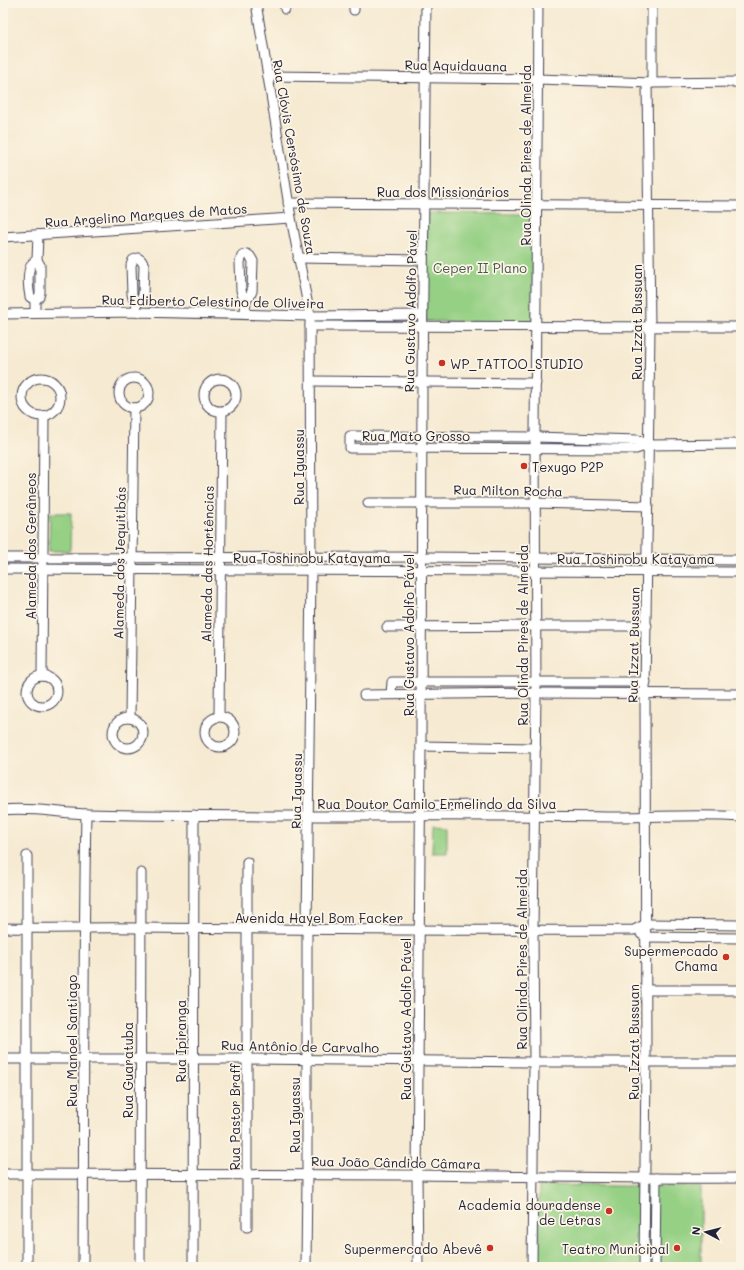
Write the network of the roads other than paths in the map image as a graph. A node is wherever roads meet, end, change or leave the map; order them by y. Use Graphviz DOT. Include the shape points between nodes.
graph roads {
  1 [pos="256,3"];
  2 [pos="426,3"];
  3 [pos="538,3"];
  4 [pos="652,3"];
  5 [pos="268,76"];
  6 [pos="425,78"];
  7 [pos="538,79"];
  8 [pos="741,82"];
  9 [pos="649,83"];
  10 [pos="288,203"];
  11 [pos="424,204"];
  12 [pos="538,204"];
  13 [pos="649,205"];
  14 [pos="741,206"];
  15 [pos="291,218"];
  16 [pos="38,235"];
  17 [pos="3,237"];
  18 [pos="298,258"];
  19 [pos="423,260"];
  20 [pos="246,298"];
  21 [pos="137,302"];
  22 [pos="136,312"];
  23 [pos="35,313"];
  24 [pos="3,314"];
  25 [pos="246,314"];
  26 [pos="422,315"];
  27 [pos="310,316"];
  28 [pos="310,326"];
  29 [pos="422,326"];
  30 [pos="536,326"];
  31 [pos="650,327"];
  32 [pos="741,328"];
  33 [pos="311,381"];
  34 [pos="422,381"];
  35 [pos="536,383"];
  36 [pos="134,408"];
  37 [pos="222,412"];
  38 [pos="44,416"];
  39 [pos="422,436"];
  40 [pos="535,437"];
  41 [pos="741,444"];
  42 [pos="648,445"];
  43 [pos="422,448"];
  44 [pos="535,449"];
  45 [pos="368,503"];
  46 [pos="421,503"];
  47 [pos="535,503"];
  48 [pos="648,506"];
  49 [pos="422,557"];
  50 [pos="3,558"];
  51 [pos="42,558"];
  52 [pos="131,558"];
  53 [pos="219,558"];
  54 [pos="311,558"];
  55 [pos="367,558"];
  56 [pos="535,559"];
  57 [pos="648,560"];
  58 [pos="741,560"];
  59 [pos="3,569"];
  60 [pos="42,570"];
  61 [pos="131,570"];
  62 [pos="219,570"];
  63 [pos="311,570"];
  64 [pos="367,570"];
  65 [pos="422,570"];
  66 [pos="535,571"];
  67 [pos="648,572"];
  68 [pos="741,572"];
  69 [pos="536,626"];
  70 [pos="647,626"];
  71 [pos="387,627"];
  72 [pos="422,627"];
  73 [pos="42,676"];
  74 [pos="420,681"];
  75 [pos="536,682"];
  76 [pos="646,682"];
  77 [pos="420,693"];
  78 [pos="536,693"];
  79 [pos="645,693"];
  80 [pos="391,694"];
  81 [pos="741,694"];
  82 [pos="364,695"];
  83 [pos="219,716"];
  84 [pos="130,718"];
  85 [pos="421,746"];
  86 [pos="536,748"];
  87 [pos="421,806"];
  88 [pos="3,810"];
  89 [pos="741,810"];
  90 [pos="86,814"];
  91 [pos="194,815"];
  92 [pos="309,816"];
  93 [pos="420,816"];
  94 [pos="483,816"];
  95 [pos="535,816"];
  96 [pos="727,816"];
  97 [pos="646,817"];
  98 [pos="741,817"];
  99 [pos="27,856"];
  100 [pos="247,862"];
  101 [pos="141,873"];
  102 [pos="646,924"];
  103 [pos="741,924"];
  104 [pos="3,928"];
  105 [pos="141,928"];
  106 [pos="27,929"];
  107 [pos="84,929"];
  108 [pos="193,929"];
  109 [pos="246,929"];
  110 [pos="307,929"];
  111 [pos="419,930"];
  112 [pos="634,930"];
  113 [pos="533,931"];
  114 [pos="646,937"];
  115 [pos="741,938"];
  116 [pos="646,990"];
  117 [pos="741,990"];
  118 [pos="193,1058"];
  119 [pos="247,1058"];
  120 [pos="3,1059"];
  121 [pos="27,1059"];
  122 [pos="84,1059"];
  123 [pos="140,1059"];
  124 [pos="308,1060"];
  125 [pos="418,1061"];
  126 [pos="534,1062"];
  127 [pos="646,1062"];
  128 [pos="741,1062"];
  129 [pos="83,1173"];
  130 [pos="140,1173"];
  131 [pos="3,1174"];
  132 [pos="27,1174"];
  133 [pos="307,1174"];
  134 [pos="193,1175"];
  135 [pos="247,1175"];
  136 [pos="417,1175"];
  137 [pos="532,1177"];
  138 [pos="645,1178"];
  139 [pos="656,1178"];
  140 [pos="741,1178"];
  141 [pos="656,1198"];
  142 [pos="644,1209"];
  143 [pos="247,1227"];
  144 [pos="27,1267"];
  145 [pos="83,1267"];
  146 [pos="140,1267"];
  147 [pos="193,1267"];
  148 [pos="306,1267"];
  149 [pos="418,1267"];
  150 [pos="532,1267"];
  151 [pos="644,1267"];
  152 [pos="655,1267"];
  1 -- 5 [label="street, Rua Clóvis Cersósimo de Souza"];
  2 -- 6 [label="street, Rua Gustavo Adolfo Pável"];
  3 -- 7 [label="street, Rua Olinda Pires de Almeida"];
  4 -- 9 [label="street, Rua Izzat Bussuan"];
  5 -- 6 [label="street, Rua Aquidauana"];
  5 -- 10 [label="street, Rua Clóvis Cersósimo de Souza"];
  6 -- 7 [label="street, Rua Aquidauana"];
  6 -- 11 [label="street, Rua Gustavo Adolfo Pável"];
  7 -- 9 [label="street, Rua Aquidauana"];
  7 -- 12 [label="street, Rua Olinda Pires de Almeida"];
  8 -- 9 [label="street, Rua Aquidauana"];
  9 -- 13 [label="street, Rua Izzat Bussuan"];
  10 -- 11 [label="street, Rua dos Missionários"];
  10 -- 15 [label="street, Rua Clóvis Cersósimo de Souza"];
  11 -- 12 [label="street, Rua dos Missionários"];
  11 -- 19 [label="street, Rua Gustavo Adolfo Pável"];
  12 -- 13 [label="street, Rua dos Missionários"];
  12 -- 30 [label="street, Rua Olinda Pires de Almeida"];
  13 -- 14 [label="street, Rua dos Missionários"];
  13 -- 31 [label="street, Rua Izzat Bussuan"];
  15 -- 16 [label="street, Rua Argelino Marques de Matos"];
  15 -- 18 [label="street, Rua Clóvis Cersósimo de Souza"];
  16 -- 17 [label="street, Rua Argelino Marques de Matos"];
  16 -- 23 [label="street" via="36,260 40,265 40,293 35,300"];
  18 -- 19 [label="street"];
  18 -- 27 [label="street, Rua Clóvis Cersósimo de Souza"];
  19 -- 26 [label="street, Rua Gustavo Adolfo Pável"];
  20 -- 25 [label="street"];
  21 -- 22 [label="street"];
  22 -- 23 [label="street, Rua Ediberto Celestino de Oliveira"];
  22 -- 25 [label="street, Rua Ediberto Celestino de Oliveira"];
  23 -- 24 [label="street, Rua Ediberto Celestino de Oliveira"];
  25 -- 27 [label="street, Rua Ediberto Celestino de Oliveira"];
  26 -- 27 [label="street, Rua Ediberto Celestino de Oliveira"];
  26 -- 29 [label="street, Rua Gustavo Adolfo Pável"];
  27 -- 28 [label="street, Rua Iguassu"];
  28 -- 29 [label="street, Rua Ediberto Celestino de Oliveira"];
  28 -- 33 [label="street, Rua Iguassu"];
  29 -- 30 [label="street, Rua Ediberto Celestino de Oliveira"];
  29 -- 34 [label="street, Rua Gustavo Adolfo Pável"];
  30 -- 31 [label="street, Rua Ediberto Celestino de Oliveira"];
  30 -- 35 [label="street, Rua Olinda Pires de Almeida"];
  31 -- 32 [label="street, Rua Ediberto Celestino de Oliveira"];
  31 -- 42 [label="street, Rua Izzat Bussuan"];
  33 -- 34 [label="street"];
  33 -- 54 [label="street, Rua Iguassu"];
  34 -- 35 [label="street"];
  34 -- 39 [label="street, Rua Gustavo Adolfo Pável"];
  35 -- 40 [label="street, Rua Olinda Pires de Almeida"];
  36 -- 52 [label="street, Alameda dos Jequitibás"];
  37 -- 53 [label="street, Alameda das Hortências"];
  38 -- 38 [label="street" via="58,406 60,394 50,380 38,378 27,385 22,397 26,409 31,414"];
  38 -- 51 [label="street, Alameda dos Gerâneos"];
  39 -- 40 [label="street, Rua Mato Grosso"];
  39 -- 43 [label="street, Rua Gustavo Adolfo Pável"];
  39 -- 43 [label="street, Rua Mato Grosso" via="350,436 350,448"];
  40 -- 42 [label="street, Rua Mato Grosso" via="638,440"];
  40 -- 44 [label="street, Rua Olinda Pires de Almeida"];
  41 -- 42 [label="street, Rua Mato Grosso"];
  42 -- 44 [label="street, Rua Mato Grosso" via="636,449"];
  42 -- 48 [label="street, Rua Izzat Bussuan"];
  43 -- 44 [label="street, Rua Mato Grosso"];
  43 -- 46 [label="street, Rua Gustavo Adolfo Pável"];
  44 -- 47 [label="street, Rua Olinda Pires de Almeida"];
  45 -- 46 [label="street, Rua Milton Rocha"];
  46 -- 47 [label="street, Rua Milton Rocha"];
  46 -- 49 [label="street, Rua Gustavo Adolfo Pável"];
  47 -- 48 [label="street, Rua Milton Rocha"];
  47 -- 56 [label="street, Rua Olinda Pires de Almeida"];
  48 -- 57 [label="street, Rua Izzat Bussuan"];
  49 -- 55 [label="street, Rua Toshinobu Katayama"];
  49 -- 56 [label="street, Rua Toshinobu Katayama"];
  49 -- 65 [label="street, Rua Gustavo Adolfo Pável"];
  50 -- 51 [label="street, Rua Toshinobu Katayama"];
  51 -- 52 [label="street, Rua Toshinobu Katayama"];
  51 -- 60 [label="street, Alameda dos Gerâneos"];
  52 -- 53 [label="street, Rua Toshinobu Katayama"];
  52 -- 61 [label="street, Alameda dos Jequitibás"];
  53 -- 54 [label="street, Rua Toshinobu Katayama"];
  53 -- 62 [label="street, Alameda das Hortências"];
  54 -- 55 [label="street, Rua Toshinobu Katayama"];
  54 -- 63 [label="street, Rua Iguassu"];
  55 -- 64 [label="street"];
  56 -- 57 [label="street, Rua Toshinobu Katayama"];
  56 -- 66 [label="street, Rua Olinda Pires de Almeida"];
  57 -- 58 [label="street, Rua Toshinobu Katayama"];
  57 -- 67 [label="street, Rua Izzat Bussuan"];
  59 -- 60 [label="street, Rua Toshinobu Katayama"];
  60 -- 61 [label="street, Rua Toshinobu Katayama"];
  60 -- 73 [label="street, Alameda dos Gerâneos"];
  61 -- 62 [label="street, Rua Toshinobu Katayama"];
  61 -- 84 [label="street, Alameda dos Jequitibás"];
  62 -- 63 [label="street, Rua Toshinobu Katayama"];
  62 -- 83 [label="street, Alameda das Hortências"];
  63 -- 64 [label="street, Rua Toshinobu Katayama"];
  63 -- 92 [label="street, Rua Iguassu"];
  64 -- 65 [label="street, Rua Toshinobu Katayama"];
  65 -- 66 [label="street, Rua Toshinobu Katayama"];
  65 -- 72 [label="street, Rua Gustavo Adolfo Pável"];
  66 -- 67 [label="street, Rua Toshinobu Katayama"];
  66 -- 69 [label="street, Rua Olinda Pires de Almeida"];
  67 -- 68 [label="street, Rua Toshinobu Katayama"];
  67 -- 70 [label="street, Rua Izzat Bussuan"];
  69 -- 70 [label="street"];
  69 -- 72 [label="street"];
  69 -- 75 [label="street, Rua Olinda Pires de Almeida"];
  70 -- 76 [label="street, Rua Izzat Bussuan"];
  71 -- 72 [label="street"];
  72 -- 74 [label="street, Rua Gustavo Adolfo Pável"];
  74 -- 75 [label="street"];
  74 -- 77 [label="street, Rua Gustavo Adolfo Pável"];
  74 -- 80 [label="street" via="392,682"];
  75 -- 76 [label="street"];
  75 -- 78 [label="street, Rua Olinda Pires de Almeida"];
  76 -- 79 [label="street, Rua Izzat Bussuan"];
  77 -- 78 [label="street"];
  77 -- 80 [label="street"];
  77 -- 85 [label="street, Rua Gustavo Adolfo Pável"];
  78 -- 79 [label="street"];
  78 -- 86 [label="street, Rua Olinda Pires de Almeida"];
  79 -- 81 [label="street"];
  79 -- 97 [label="street, Rua Izzat Bussuan"];
  80 -- 82 [label="street"];
  85 -- 86 [label="street"];
  85 -- 87 [label="street, Rua Gustavo Adolfo Pável"];
  86 -- 95 [label="street, Rua Olinda Pires de Almeida"];
  87 -- 93 [label="street, Rua Gustavo Adolfo Pável"];
  87 -- 94 [label="street" via="478,805 482,808"];
  88 -- 90 [label="street, Rua Doutor Camilo Ermelindo da Silva" via="13,808"];
  89 -- 96 [label="street"];
  90 -- 91 [label="street, Rua Doutor Camilo Ermelindo da Silva"];
  90 -- 107 [label="street, Rua Manoel Santiago"];
  91 -- 92 [label="street, Rua Doutor Camilo Ermelindo da Silva"];
  91 -- 108 [label="street, Rua Ipiranga"];
  92 -- 93 [label="street, Rua Doutor Camilo Ermelindo da Silva"];
  92 -- 110 [label="street, Rua Iguassu"];
  93 -- 94 [label="street, Rua Doutor Camilo Ermelindo da Silva"];
  93 -- 111 [label="street, Rua Gustavo Adolfo Pável"];
  94 -- 95 [label="street, Rua Doutor Camilo Ermelindo da Silva"];
  95 -- 97 [label="street, Rua Doutor Camilo Ermelindo da Silva"];
  95 -- 113 [label="street, Rua Olinda Pires de Almeida"];
  96 -- 97 [label="street, Rua Doutor Camilo Ermelindo da Silva"];
  96 -- 98 [label="street, Rua Doutor Camilo Ermelindo da Silva"];
  97 -- 102 [label="street, Rua Izzat Bussuan"];
  99 -- 106 [label="street"];
  100 -- 109 [label="street, Rua Pastor Braff"];
  101 -- 105 [label="street, Rua Guaratuba"];
  102 -- 103 [label="street"];
  102 -- 112 [label="street, Avenida Hayel Bom Facker"];
  102 -- 114 [label="street, Rua Izzat Bussuan"];
  104 -- 106 [label="street, Avenida Hayel Bom Facker"];
  105 -- 107 [label="street, Avenida Hayel Bom Facker"];
  105 -- 108 [label="street, Avenida Hayel Bom Facker"];
  105 -- 123 [label="street, Rua Guaratuba"];
  106 -- 107 [label="street, Avenida Hayel Bom Facker"];
  106 -- 121 [label="street"];
  107 -- 122 [label="street, Rua Manoel Santiago"];
  108 -- 109 [label="street, Avenida Hayel Bom Facker"];
  108 -- 118 [label="street, Rua Ipiranga"];
  109 -- 110 [label="street, Avenida Hayel Bom Facker"];
  109 -- 119 [label="street, Rua Pastor Braff"];
  110 -- 111 [label="street, Avenida Hayel Bom Facker"];
  110 -- 124 [label="street, Rua Iguassu"];
  111 -- 113 [label="street, Avenida Hayel Bom Facker"];
  111 -- 125 [label="street, Rua Gustavo Adolfo Pável"];
  112 -- 113 [label="street, Avenida Hayel Bom Facker"];
  112 -- 114 [label="street"];
  113 -- 126 [label="street, Rua Olinda Pires de Almeida"];
  114 -- 115 [label="street"];
  114 -- 116 [label="street, Rua Izzat Bussuan"];
  116 -- 117 [label="street"];
  116 -- 127 [label="street, Rua Izzat Bussuan"];
  118 -- 119 [label="street, Rua Antônio de Carvalho"];
  118 -- 123 [label="street, Rua Antônio de Carvalho"];
  118 -- 134 [label="street, Rua Ipiranga"];
  119 -- 124 [label="street, Rua Antônio de Carvalho"];
  119 -- 135 [label="street, Rua Pastor Braff"];
  120 -- 121 [label="street, Rua Antônio de Carvalho"];
  121 -- 122 [label="street, Rua Antônio de Carvalho"];
  121 -- 132 [label="street"];
  122 -- 123 [label="street, Rua Antônio de Carvalho"];
  122 -- 129 [label="street, Rua Manoel Santiago"];
  123 -- 130 [label="street, Rua Guaratuba"];
  124 -- 125 [label="street, Rua Antônio de Carvalho"];
  124 -- 133 [label="street, Rua Iguassu"];
  125 -- 126 [label="street, Rua Antônio de Carvalho"];
  125 -- 136 [label="street, Rua Gustavo Adolfo Pável"];
  126 -- 127 [label="street, Rua Antônio de Carvalho"];
  126 -- 137 [label="street, Rua Olinda Pires de Almeida"];
  127 -- 128 [label="street, Rua Antônio de Carvalho"];
  127 -- 138 [label="street, Rua Izzat Bussuan"];
  129 -- 130 [label="street, Rua João Cândido Câmara"];
  129 -- 132 [label="street, Rua João Cândido Câmara"];
  129 -- 145 [label="street, Rua Manoel Santiago"];
  130 -- 134 [label="street, Rua João Cândido Câmara"];
  130 -- 146 [label="street, Rua Guaratuba"];
  131 -- 132 [label="street, Rua João Cândido Câmara"];
  132 -- 144 [label="street"];
  133 -- 135 [label="street, Rua João Cândido Câmara"];
  133 -- 136 [label="street, Rua João Cândido Câmara"];
  133 -- 148 [label="street, Rua Iguassu"];
  134 -- 135 [label="street, Rua João Cândido Câmara"];
  134 -- 147 [label="street, Rua Ipiranga"];
  135 -- 143 [label="street, Rua Pastor Braff"];
  136 -- 137 [label="street, Rua João Cândido Câmara"];
  136 -- 149 [label="street, Rua Gustavo Adolfo Pável"];
  137 -- 138 [label="street, Rua João Cândido Câmara"];
  137 -- 150 [label="street, Rua Olinda Pires de Almeida"];
  138 -- 139 [label="street, Rua João Cândido Câmara"];
  138 -- 142 [label="street, Rua Izzat Bussuan"];
  139 -- 140 [label="street, Rua João Cândido Câmara"];
  139 -- 141 [label="street"];
  141 -- 142 [label="street"];
  141 -- 152 [label="street"];
  142 -- 151 [label="street, Rua Izzat Bussuan"];
}
